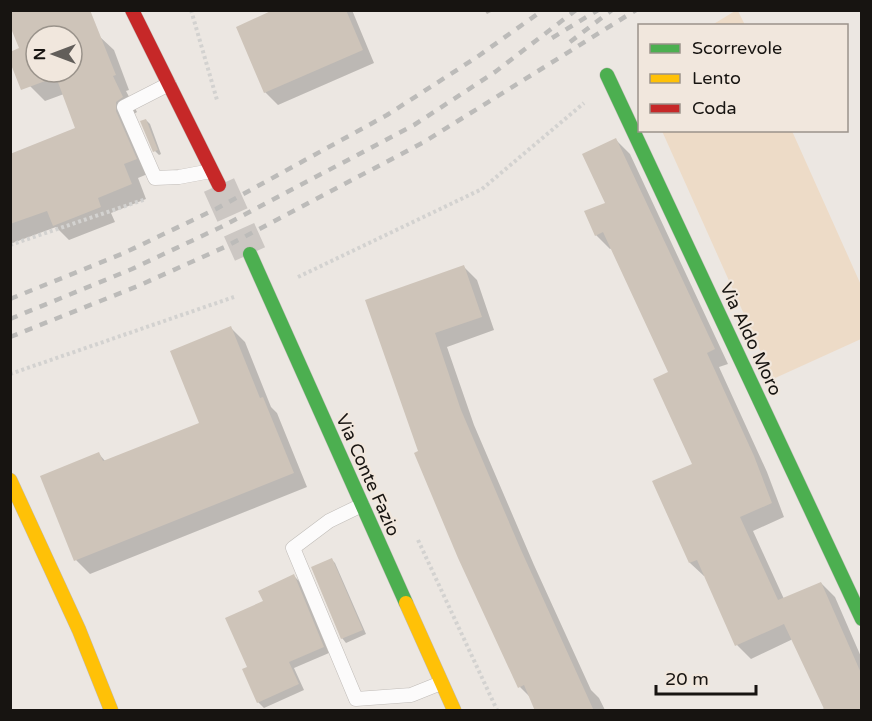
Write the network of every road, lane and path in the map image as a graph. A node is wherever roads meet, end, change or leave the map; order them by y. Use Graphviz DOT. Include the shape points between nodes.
graph roads {
  1 [pos="132,10"];
  2 [pos="191,10"];
  3 [pos="609,78"];
  4 [pos="169,84"];
  5 [pos="219,106"];
  6 [pos="212,170"];
  7 [pos="219,185"];
  8 [pos="149,198"];
  9 [pos="10,245"];
  10 [pos="250,254"];
  11 [pos="294,279"];
  12 [pos="264,287"];
  13 [pos="10,374"];
  14 [pos="10,480"];
  15 [pos="362,504"];
  16 [pos="861,619"];
  17 [pos="441,683"];
  18 [pos="111,711"];
  19 [pos="454,711"];
  1 -- 4 [label="street"];
  2 -- 5 [label="path"];
  3 -- 11 [label="path" via="482,189"];
  3 -- 16 [label="street, Via Aldo Moro"];
  4 -- 6 [label="street"];
  4 -- 6 [label="lane" via="124,107 155,178"];
  6 -- 7 [label="street"];
  8 -- 9 [label="path"];
  10 -- 12 [label="street, Via Conte Fazio"];
  12 -- 13 [label="path"];
  12 -- 15 [label="street, Via Conte Fazio"];
  14 -- 18 [label="street" via="79,630"];
  15 -- 17 [label="street, Via Conte Fazio"];
  15 -- 17 [label="lane" via="329,521 293,548 356,699 411,695"];
  17 -- 19 [label="street, Via Conte Fazio"];
}
